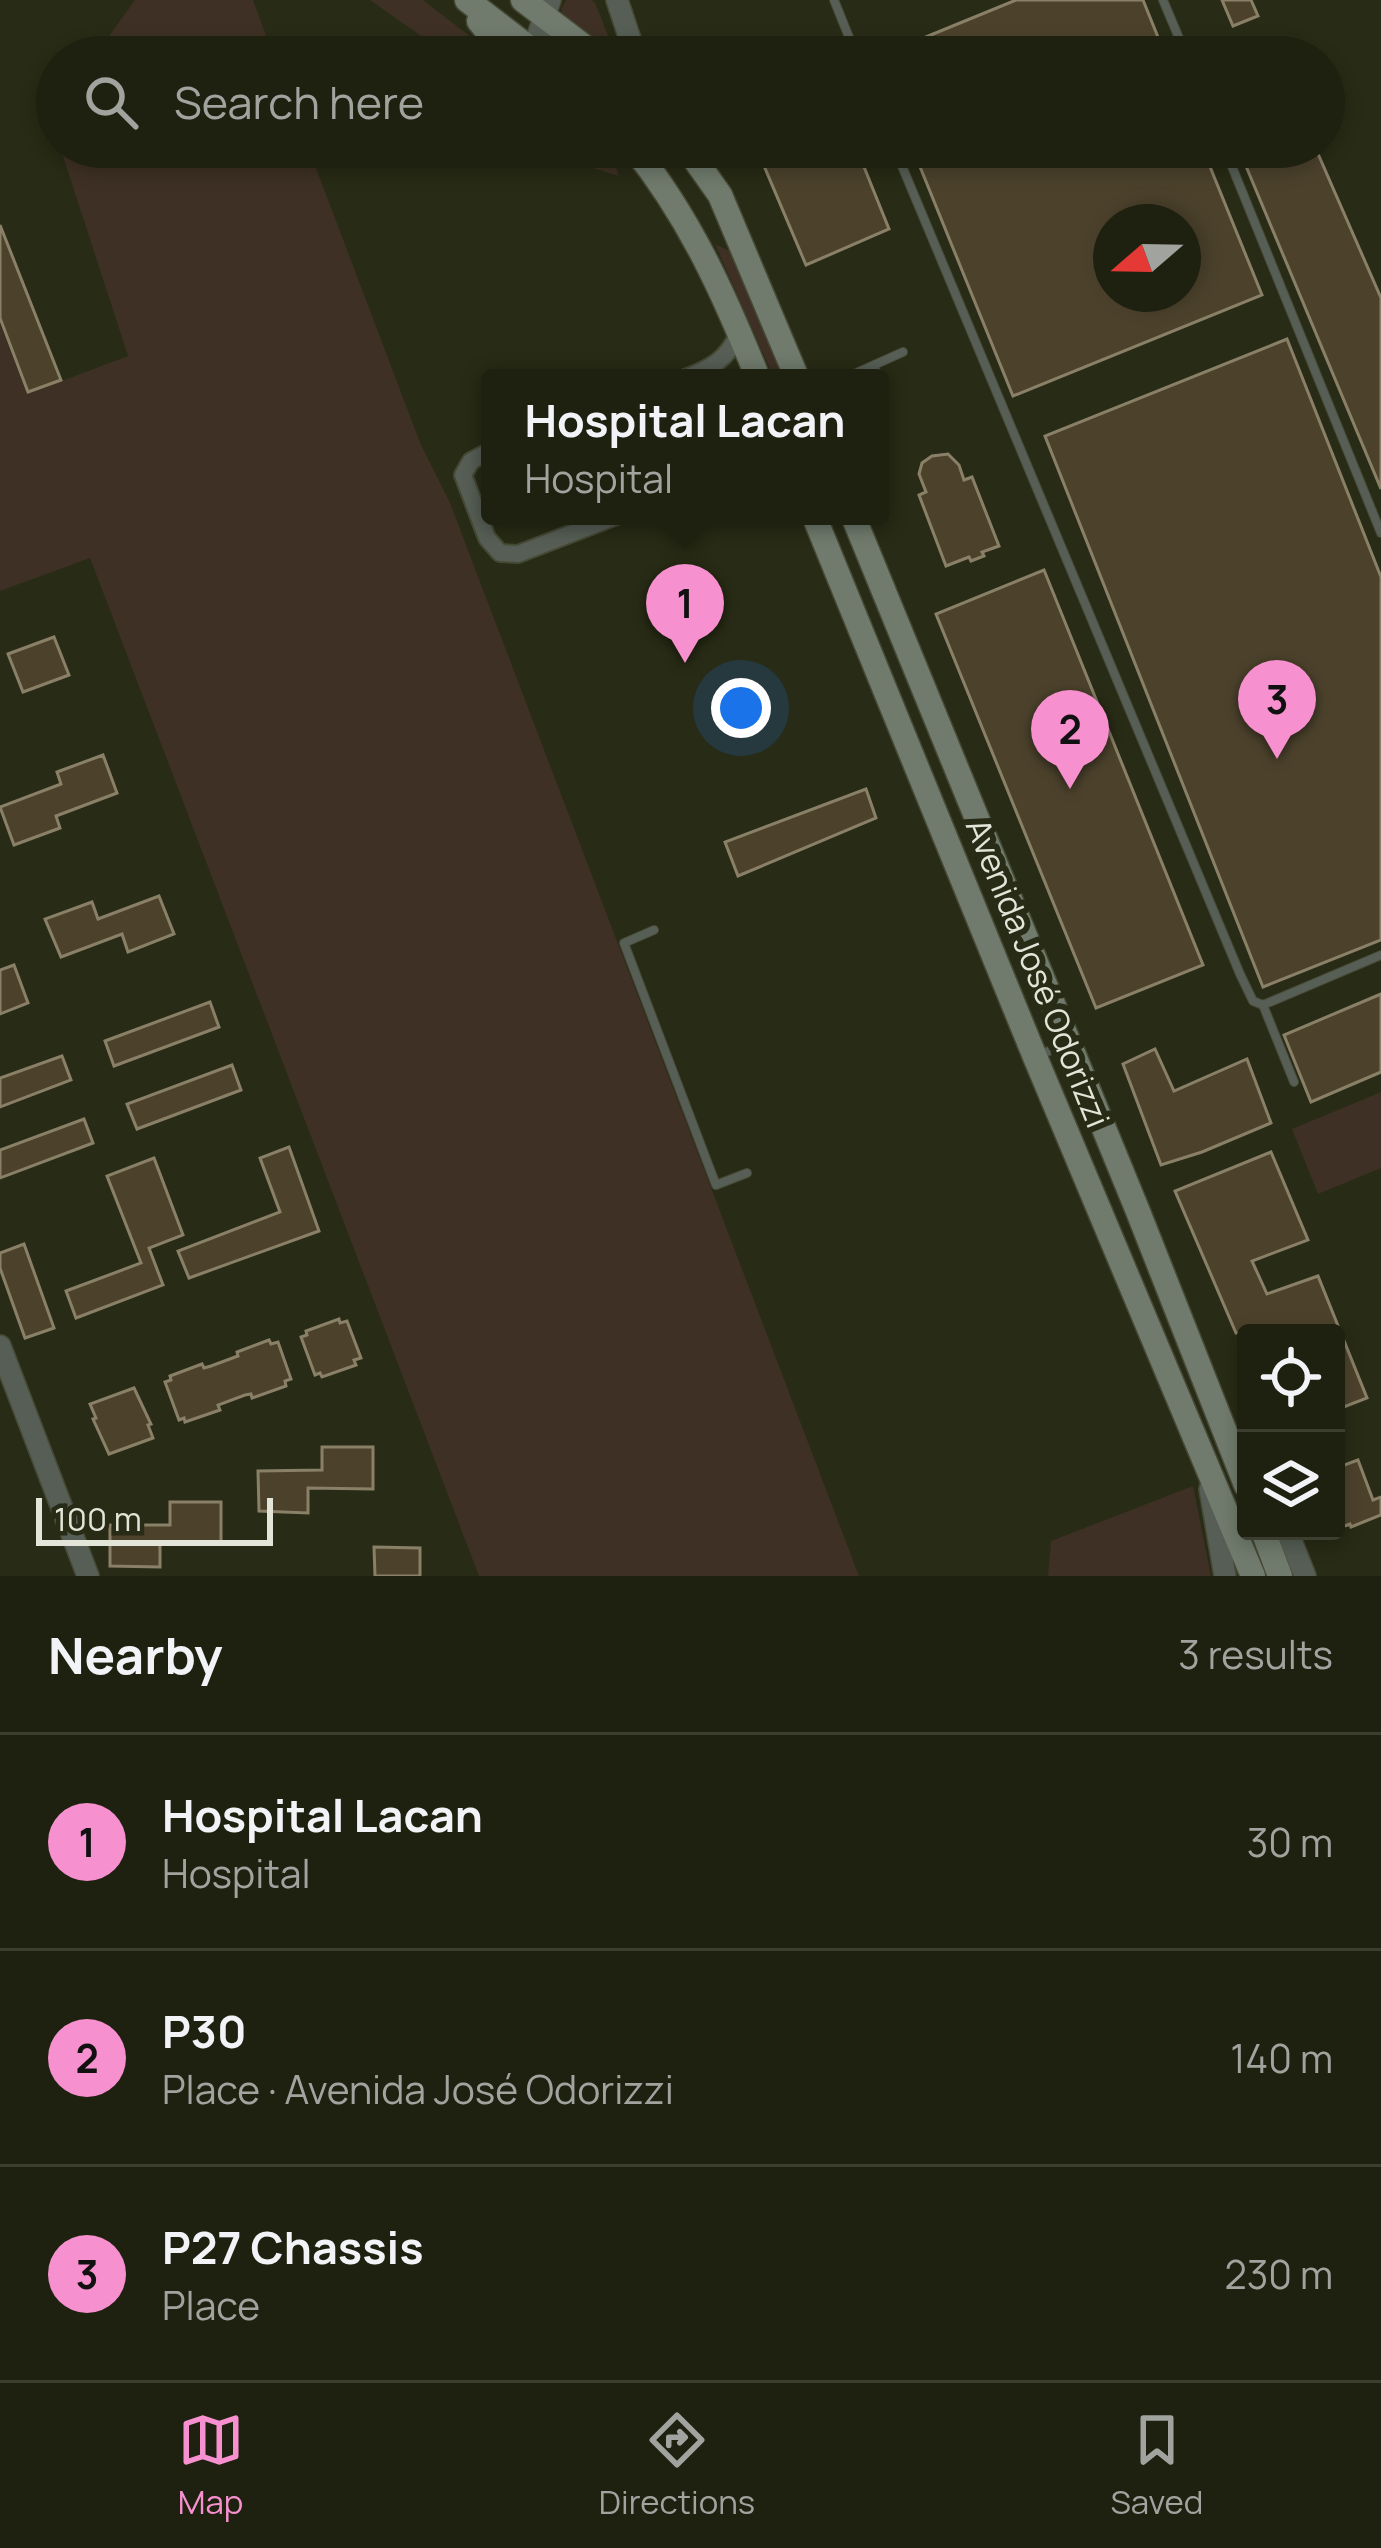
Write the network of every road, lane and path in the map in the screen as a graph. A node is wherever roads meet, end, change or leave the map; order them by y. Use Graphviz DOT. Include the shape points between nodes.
graph roads {
  1 [pos="465,0"];
  2 [pos="524,0"];
  3 [pos="616,0"];
  4 [pos="833,0"];
  5 [pos="1163,0"];
  6 [pos="548,8"];
  7 [pos="492,36"];
  8 [pos="513,36"];
  9 [pos="577,36"];
  10 [pos="629,36"];
  11 [pos="848,36"];
  12 [pos="1178,36"];
  13 [pos="650,168"];
  14 [pos="700,168"];
  15 [pos="903,168"];
  16 [pos="1233,168"];
  17 [pos="739,332"];
  18 [pos="903,352"];
  19 [pos="874,367"];
  20 [pos="708,369"];
  21 [pos="754,369"];
  22 [pos="794,369"];
  23 [pos="869,369"];
  24 [pos="481,456"];
  25 [pos="481,522"];
  26 [pos="482,525"];
  27 [pos="594,525"];
  28 [pos="818,525"];
  29 [pos="857,525"];
  30 [pos="1381,533"];
  31 [pos="654,930"];
  32 [pos="1381,956"];
  33 [pos="1263,1005"];
  34 [pos="1069,1043"];
  35 [pos="1035,1057"];
  36 [pos="1294,1082"];
  37 [pos="748,1173"];
  38 [pos="0,1346"];
  39 [pos="1223,1425"];
  40 [pos="1237,1432"];
  41 [pos="1203,1453"];
  42 [pos="1237,1462"];
  43 [pos="1291,1540"];
  44 [pos="1264,1560"];
  45 [pos="88,1576"];
  46 [pos="1225,1576"];
  47 [pos="1305,1576"];
  1 -- 7 [label="main road"];
  1 -- 8 [label="main road"];
  2 -- 6 [label="main road"];
  3 -- 10 [label="street"];
  4 -- 11 [label="lane"];
  5 -- 12 [label="lane"];
  6 -- 9 [label="main road"];
  13 -- 17 [label="main road" via="702,249"];
  14 -- 22 [label="main road"];
  15 -- 33 [label="lane" via="1240,974"];
  16 -- 30 [label="lane"];
  17 -- 20 [label="street"];
  17 -- 21 [label="main road"];
  18 -- 19 [label="lane"];
  19 -- 23 [label="lane"];
  24 -- 25 [label="street" via="464,475"];
  26 -- 27 [label="street" via="500,553 518,554"];
  28 -- 35 [label="main road, Avenida José Odorizzi"];
  29 -- 34 [label="main road, Avenida José Odorizzi"];
  31 -- 37 [label="lane" via="624,943 680,1095 716,1185"];
  32 -- 33 [label="lane"];
  33 -- 36 [label="lane"];
  34 -- 35 [label="lane"];
  34 -- 39 [label="main road, Avenida José Odorizzi"];
  35 -- 41 [label="main road, Avenida José Odorizzi"];
  38 -- 45 [label="street"];
  39 -- 40 [label="street, Avenida José Odorizzi"];
  39 -- 42 [label="main road, Avenida José Odorizzi"];
  41 -- 44 [label="main road, Avenida José Odorizzi"];
  41 -- 46 [label="street, Avenida José Odorizzi"];
  43 -- 47 [label="street"];
}
